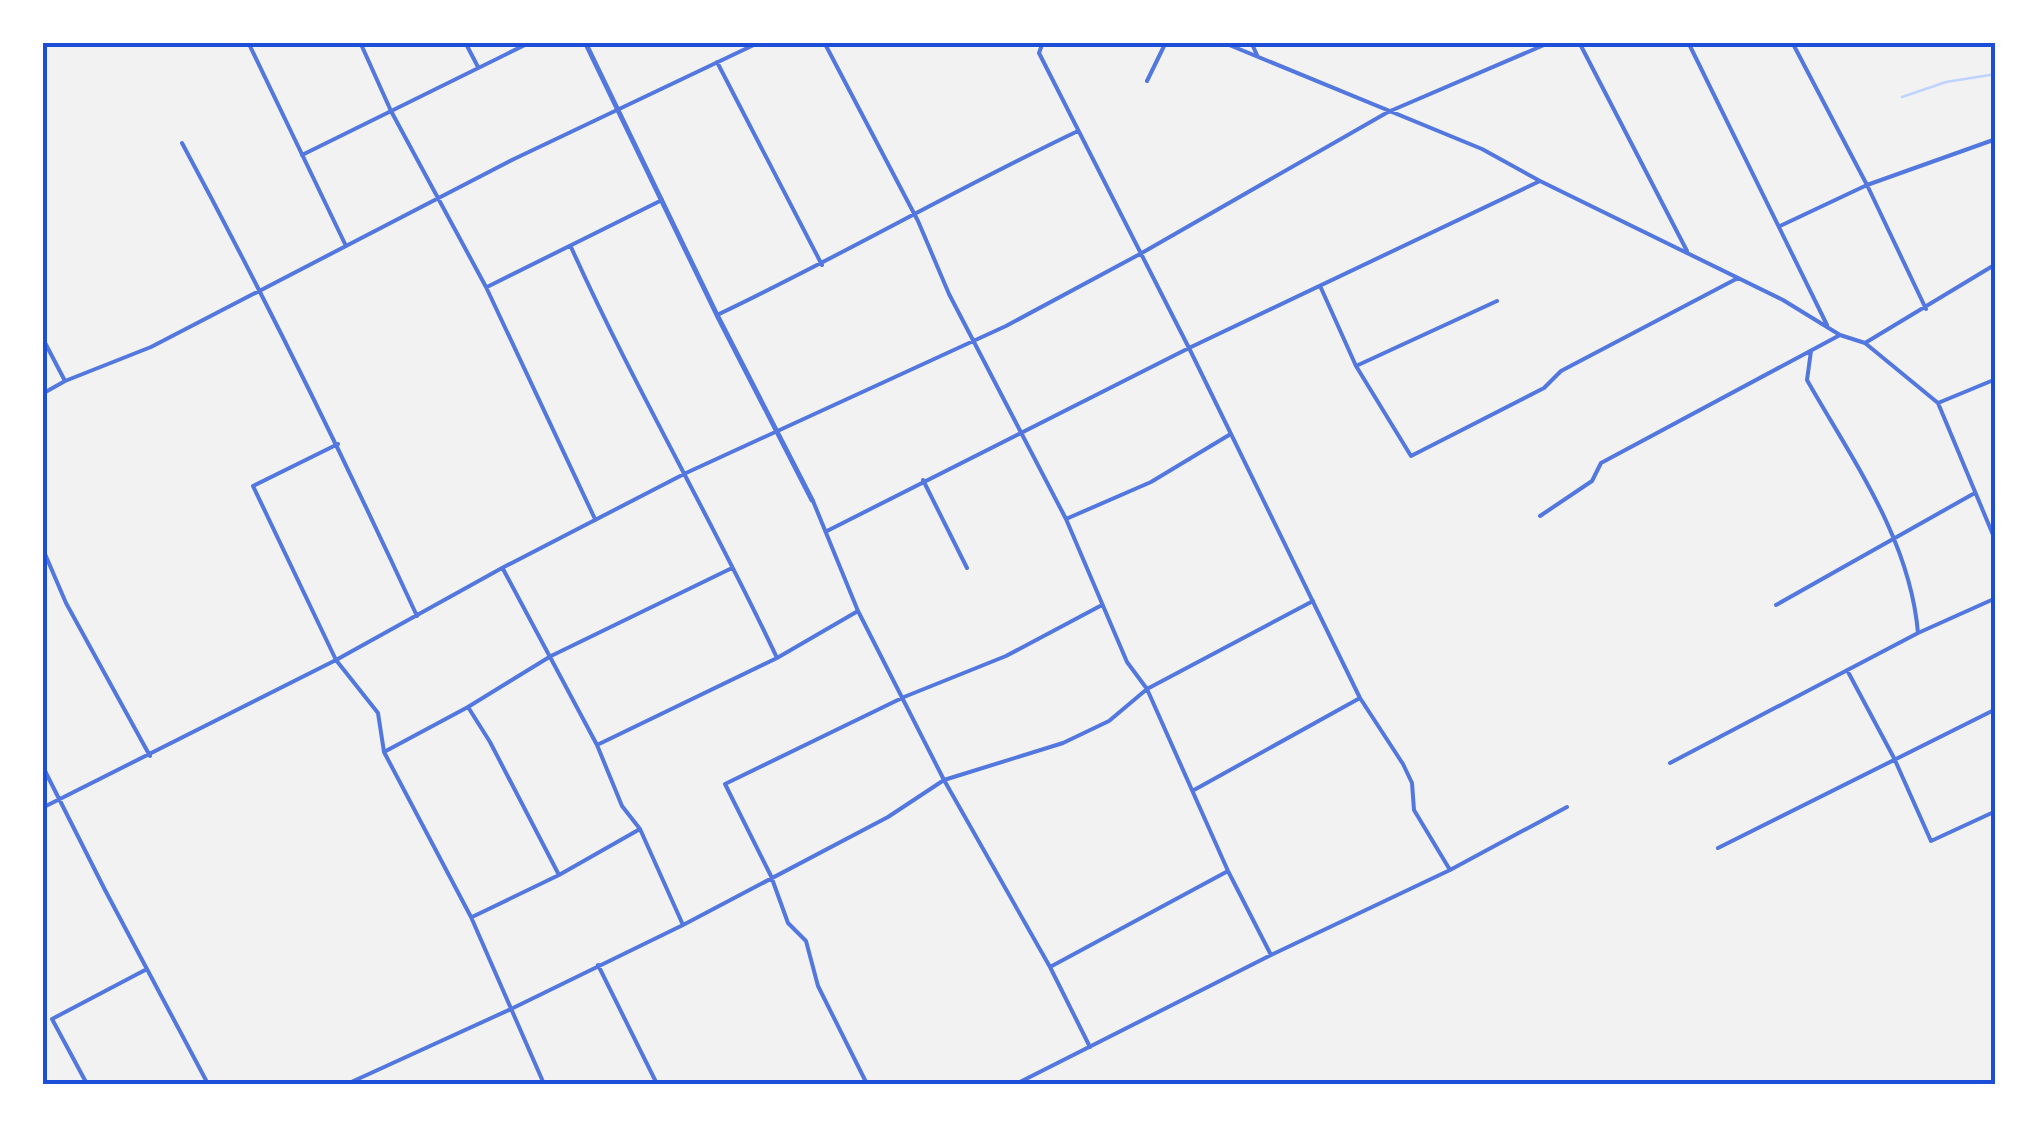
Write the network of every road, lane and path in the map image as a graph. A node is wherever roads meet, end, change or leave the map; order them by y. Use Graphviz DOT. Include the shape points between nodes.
graph roads {
  1 [pos="248,42"];
  2 [pos="360,42"];
  3 [pos="465,42"];
  4 [pos="531,42"];
  5 [pos="585,42"];
  6 [pos="760,42"];
  7 [pos="824,42"];
  8 [pos="1043,42"];
  9 [pos="1166,42"];
  10 [pos="1222,42"];
  11 [pos="1262,42"];
  12 [pos="1551,42"];
  13 [pos="1579,42"];
  14 [pos="1688,42"];
  15 [pos="1792,42"];
  16 [pos="1251,44"];
  17 [pos="1257,55"];
  18 [pos="717,62"];
  19 [pos="478,68"];
  20 [pos="1147,81"];
  21 [pos="391,111"];
  22 [pos="618,111"];
  23 [pos="1388,112"];
  24 [pos="1078,130"];
  25 [pos="1996,138"];
  26 [pos="182,144"];
  27 [pos="302,155"];
  28 [pos="1540,181"];
  29 [pos="1867,185"];
  30 [pos="441,198"];
  31 [pos="662,200"];
  32 [pos="914,214"];
  33 [pos="1780,226"];
  34 [pos="346,246"];
  35 [pos="571,247"];
  36 [pos="1687,251"];
  37 [pos="1140,254"];
  38 [pos="1996,264"];
  39 [pos="822,266"];
  40 [pos="1738,278"];
  41 [pos="486,287"];
  42 [pos="1322,288"];
  43 [pos="262,292"];
  44 [pos="1497,301"];
  45 [pos="1926,309"];
  46 [pos="717,315"];
  47 [pos="1828,325"];
  48 [pos="1840,335"];
  49 [pos="42,338"];
  50 [pos="975,340"];
  51 [pos="1865,343"];
  52 [pos="1189,348"];
  53 [pos="1810,351"];
  54 [pos="1356,366"];
  55 [pos="1996,379"];
  56 [pos="64,381"];
  57 [pos="42,394"];
  58 [pos="1938,403"];
  59 [pos="1022,430"];
  60 [pos="778,432"];
  61 [pos="1229,435"];
  62 [pos="338,444"];
  63 [pos="686,473"];
  64 [pos="923,480"];
  65 [pos="1973,494"];
  66 [pos="812,500"];
  67 [pos="1540,516"];
  68 [pos="596,519"];
  69 [pos="1066,519"];
  70 [pos="826,532"];
  71 [pos="1896,538"];
  72 [pos="1996,542"];
  73 [pos="42,548"];
  74 [pos="502,568"];
  75 [pos="732,568"];
  76 [pos="968,568"];
  77 [pos="1996,598"];
  78 [pos="1313,601"];
  79 [pos="1102,605"];
  80 [pos="1776,605"];
  81 [pos="858,612"];
  82 [pos="417,616"];
  83 [pos="1918,633"];
  84 [pos="551,656"];
  85 [pos="777,658"];
  86 [pos="336,660"];
  87 [pos="1847,670"];
  88 [pos="1146,689"];
  89 [pos="904,697"];
  90 [pos="1360,698"];
  91 [pos="468,707"];
  92 [pos="1996,709"];
  93 [pos="597,744"];
  94 [pos="384,752"];
  95 [pos="150,756"];
  96 [pos="1894,758"];
  97 [pos="1670,762"];
  98 [pos="42,765"];
  99 [pos="944,780"];
  100 [pos="1192,791"];
  101 [pos="60,800"];
  102 [pos="1567,807"];
  103 [pos="42,808"];
  104 [pos="1996,810"];
  105 [pos="640,829"];
  106 [pos="1718,848"];
  107 [pos="1450,870"];
  108 [pos="1228,871"];
  109 [pos="560,875"];
  110 [pos="770,876"];
  111 [pos="472,918"];
  112 [pos="683,926"];
  113 [pos="1272,954"];
  114 [pos="598,965"];
  115 [pos="1050,967"];
  116 [pos="147,969"];
  117 [pos="512,1010"];
  118 [pos="1090,1047"];
  119 [pos="88,1084"];
  120 [pos="208,1084"];
  121 [pos="346,1084"];
  122 [pos="544,1084"];
  123 [pos="657,1084"];
  124 [pos="867,1084"];
  125 [pos="1016,1084"];
  1 -- 27 [label="street"];
  2 -- 21 [label="street"];
  3 -- 19 [label="street"];
  4 -- 19 [label="street"];
  5 -- 22 [label="street"];
  6 -- 18 [label="street"];
  7 -- 32 [label="street"];
  8 -- 24 [label="street" via="1039,53"];
  9 -- 20 [label="street"];
  10 -- 17 [label="street"];
  11 -- 16 [label="street"];
  12 -- 23 [label="street"];
  13 -- 36 [label="street"];
  14 -- 33 [label="street"];
  15 -- 29 [label="street"];
  16 -- 17 [label="street"];
  17 -- 23 [label="street"];
  18 -- 22 [label="street"];
  18 -- 39 [label="street"];
  19 -- 21 [label="street"];
  21 -- 27 [label="street"];
  21 -- 30 [label="street"];
  22 -- 30 [label="street"];
  22 -- 31 [label="street"];
  23 -- 28 [label="street" via="1482,149"];
  23 -- 37 [label="street"];
  24 -- 32 [label="street"];
  24 -- 37 [label="street"];
  25 -- 29 [label="street"];
  26 -- 43 [label="street"];
  27 -- 34 [label="street"];
  28 -- 36 [label="street"];
  28 -- 42 [label="street"];
  29 -- 33 [label="street"];
  29 -- 45 [label="street"];
  30 -- 34 [label="street"];
  30 -- 41 [label="street"];
  31 -- 35 [label="street"];
  31 -- 46 [label="street"];
  32 -- 39 [label="street"];
  32 -- 50 [label="street"];
  33 -- 47 [label="street"];
  34 -- 43 [label="street"];
  35 -- 41 [label="street"];
  35 -- 63 [label="street"];
  36 -- 40 [label="street"];
  37 -- 50 [label="street"];
  37 -- 52 [label="street"];
  38 -- 45 [label="street"];
  39 -- 46 [label="street"];
  40 -- 47 [label="street"];
  40 -- 54 [label="street" via="1411,456"];
  41 -- 68 [label="street"];
  42 -- 52 [label="street"];
  42 -- 54 [label="street"];
  43 -- 56 [label="street"];
  43 -- 62 [label="street"];
  44 -- 54 [label="street"];
  45 -- 51 [label="street"];
  46 -- 60 [label="street"];
  47 -- 48 [label="street"];
  48 -- 51 [label="street"];
  48 -- 53 [label="street"];
  49 -- 56 [label="street"];
  50 -- 59 [label="street"];
  50 -- 60 [label="street"];
  51 -- 58 [label="street"];
  52 -- 59 [label="street"];
  52 -- 61 [label="street"];
  53 -- 67 [label="street" via="1601,463 1592,481"];
  53 -- 71 [label="street" via="1807,380"];
  55 -- 58 [label="street"];
  56 -- 57 [label="street"];
  58 -- 65 [label="street"];
  59 -- 64 [label="street"];
  59 -- 69 [label="street"];
  60 -- 63 [label="street"];
  60 -- 66 [label="street"];
  61 -- 69 [label="street" via="1151,482"];
  61 -- 78 [label="street"];
  62 -- 82 [label="street"];
  62 -- 86 [label="street" via="253,486"];
  63 -- 68 [label="street"];
  63 -- 75 [label="street"];
  64 -- 70 [label="street"];
  64 -- 76 [label="street"];
  65 -- 71 [label="street"];
  65 -- 72 [label="street"];
  66 -- 70 [label="street"];
  68 -- 74 [label="street"];
  69 -- 79 [label="street"];
  70 -- 81 [label="street"];
  71 -- 80 [label="street"];
  71 -- 83 [label="street" via="1915,596"];
  73 -- 95 [label="street"];
  74 -- 82 [label="street"];
  74 -- 84 [label="street"];
  75 -- 84 [label="street"];
  75 -- 85 [label="street"];
  77 -- 83 [label="street"];
  78 -- 88 [label="street"];
  78 -- 90 [label="street"];
  79 -- 88 [label="street"];
  79 -- 89 [label="street" via="1006,656"];
  81 -- 85 [label="street"];
  81 -- 89 [label="street"];
  82 -- 86 [label="street"];
  83 -- 87 [label="street"];
  84 -- 91 [label="street"];
  84 -- 93 [label="street"];
  85 -- 93 [label="street"];
  86 -- 94 [label="street" via="378,713"];
  86 -- 95 [label="street"];
  87 -- 96 [label="street"];
  87 -- 97 [label="street"];
  88 -- 99 [label="street" via="1109,721 1063,742"];
  88 -- 100 [label="street"];
  89 -- 99 [label="street"];
  89 -- 110 [label="street" via="725,784"];
  90 -- 100 [label="street"];
  90 -- 107 [label="street" via="1403,764 1414,810"];
  91 -- 94 [label="street"];
  91 -- 109 [label="street"];
  92 -- 96 [label="street"];
  93 -- 105 [label="street" via="622,806"];
  94 -- 111 [label="street"];
  95 -- 101 [label="street"];
  96 -- 104 [label="street" via="1931,841"];
  96 -- 106 [label="street"];
  98 -- 101 [label="street"];
  99 -- 110 [label="street" via="888,817"];
  99 -- 115 [label="street"];
  100 -- 108 [label="street"];
  101 -- 103 [label="street"];
  101 -- 116 [label="street"];
  102 -- 107 [label="street"];
  105 -- 109 [label="street"];
  105 -- 112 [label="street"];
  107 -- 113 [label="street"];
  108 -- 113 [label="street"];
  108 -- 115 [label="street"];
  109 -- 111 [label="street"];
  110 -- 112 [label="street"];
  110 -- 124 [label="street" via="788,923 806,941 818,986"];
  111 -- 117 [label="street"];
  112 -- 114 [label="street"];
  113 -- 118 [label="street"];
  114 -- 117 [label="street"];
  114 -- 123 [label="street"];
  115 -- 118 [label="street"];
  116 -- 119 [label="street" via="52,1019"];
  116 -- 120 [label="street"];
  117 -- 121 [label="street"];
  117 -- 122 [label="street"];
  118 -- 125 [label="street"];
}
